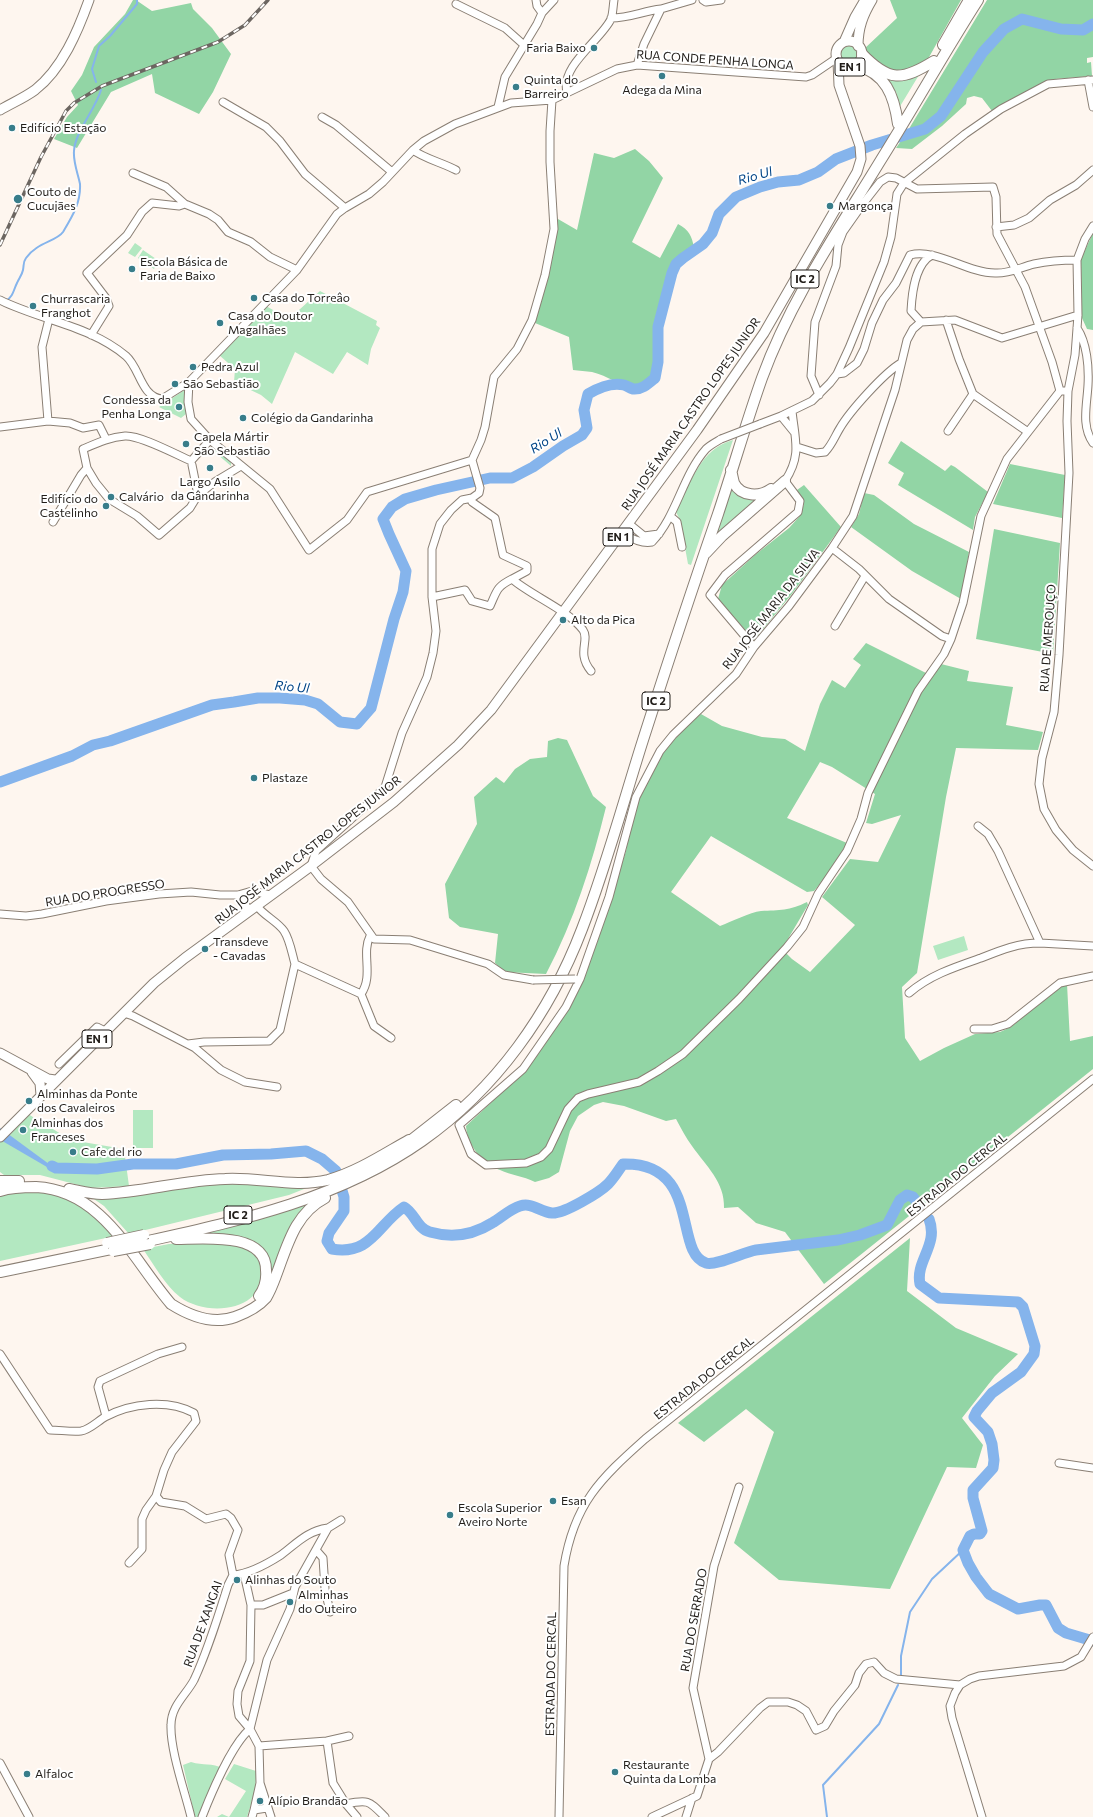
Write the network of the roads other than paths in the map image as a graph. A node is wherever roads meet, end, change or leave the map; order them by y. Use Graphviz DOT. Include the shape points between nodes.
graph roads {
  1 [pos="89,0"];
  2 [pos="536,0"];
  3 [pos="554,0"];
  4 [pos="614,0"];
  5 [pos="692,0"];
  6 [pos="703,0"];
  7 [pos="720,0"];
  8 [pos="865,0"];
  9 [pos="872,0"];
  10 [pos="970,0"];
  11 [pos="978,0"];
  12 [pos="456,4"];
  13 [pos="661,9"];
  14 [pos="542,13"];
  15 [pos="611,18"];
  16 [pos="844,42"];
  17 [pos="524,45"];
  18 [pos="860,50"];
  19 [pos="837,60"];
  20 [pos="934,61"];
  21 [pos="637,64"];
  22 [pos="853,66"];
  23 [pos="839,79"];
  24 [pos="1090,80"];
  25 [pos="567,92"];
  26 [pos="552,100"];
  27 [pos="223,102"];
  28 [pos="498,107"];
  29 [pos="1093,107"];
  30 [pos="0,110"];
  31 [pos="322,117"];
  32 [pos="900,125"];
  33 [pos="412,150"];
  34 [pos="880,158"];
  35 [pos="456,170"];
  36 [pos="1093,170"];
  37 [pos="392,172"];
  38 [pos="133,173"];
  39 [pos="904,183"];
  40 [pos="185,204"];
  41 [pos="345,208"];
  42 [pos="1093,226"];
  43 [pos="996,228"];
  44 [pos="934,254"];
  45 [pos="1077,260"];
  46 [pos="1016,269"];
  47 [pos="296,270"];
  48 [pos="0,300"];
  49 [pos="1078,315"];
  50 [pos="49,319"];
  51 [pos="946,320"];
  52 [pos="921,322"];
  53 [pos="1040,327"];
  54 [pos="1077,328"];
  55 [pos="91,335"];
  56 [pos="901,363"];
  57 [pos="837,374"];
  58 [pos="189,382"];
  59 [pos="1064,391"];
  60 [pos="973,394"];
  61 [pos="818,396"];
  62 [pos="792,411"];
  63 [pos="781,416"];
  64 [pos="48,421"];
  65 [pos="0,427"];
  66 [pos="948,431"];
  67 [pos="794,432"];
  68 [pos="1028,432"];
  69 [pos="106,439"];
  70 [pos="210,440"];
  71 [pos="1093,443"];
  72 [pos="797,447"];
  73 [pos="472,460"];
  74 [pos="192,463"];
  75 [pos="241,466"];
  76 [pos="87,468"];
  77 [pos="731,470"];
  78 [pos="785,481"];
  79 [pos="198,495"];
  80 [pos="472,498"];
  81 [pos="670,516"];
  82 [pos="53,522"];
  83 [pos="628,523"];
  84 [pos="621,533"];
  85 [pos="659,534"];
  86 [pos="682,547"];
  87 [pos="832,548"];
  88 [pos="703,558"];
  89 [pos="865,576"];
  90 [pos="512,579"];
  91 [pos="432,597"];
  92 [pos="563,613"];
  93 [pos="835,626"];
  94 [pos="951,639"];
  95 [pos="754,646"];
  96 [pos="591,671"];
  97 [pos="978,826"];
  98 [pos="311,866"];
  99 [pos="1093,866"];
  100 [pos="238,895"];
  101 [pos="270,895"];
  102 [pos="253,908"];
  103 [pos="0,914"];
  104 [pos="370,936"];
  105 [pos="1040,943"];
  106 [pos="1093,946"];
  107 [pos="295,964"];
  108 [pos="1093,976"];
  109 [pos="577,979"];
  110 [pos="909,993"];
  111 [pos="361,994"];
  112 [pos="124,1013"];
  113 [pos="974,1029"];
  114 [pos="105,1032"];
  115 [pos="391,1038"];
  116 [pos="188,1044"];
  117 [pos="0,1053"];
  118 [pos="59,1064"];
  119 [pos="31,1070"];
  120 [pos="1093,1079"];
  121 [pos="56,1080"];
  122 [pos="277,1088"];
  123 [pos="41,1095"];
  124 [pos="0,1137"];
  125 [pos="350,1179"];
  126 [pos="0,1182"];
  127 [pos="330,1187"];
  128 [pos="69,1189"];
  129 [pos="0,1191"];
  130 [pos="147,1240"];
  131 [pos="111,1248"];
  132 [pos="0,1267"];
  133 [pos="0,1272"];
  134 [pos="182,1347"];
  135 [pos="0,1354"];
  136 [pos="106,1416"];
  137 [pos="1059,1463"];
  138 [pos="1093,1468"];
  139 [pos="739,1488"];
  140 [pos="156,1496"];
  141 [pos="341,1520"];
  142 [pos="328,1528"];
  143 [pos="316,1550"];
  144 [pos="129,1563"];
  145 [pos="244,1574"];
  146 [pos="233,1575"];
  147 [pos="293,1593"];
  148 [pos="251,1605"];
  149 [pos="330,1612"];
  150 [pos="1093,1638"];
  151 [pos="960,1685"];
  152 [pos="250,1729"];
  153 [pos="349,1736"];
  154 [pos="327,1741"];
  155 [pos="259,1746"];
  156 [pos="708,1759"];
  157 [pos="0,1764"];
  158 [pos="260,1783"];
  159 [pos="692,1798"];
  160 [pos="346,1804"];
  161 [pos="267,1808"];
  162 [pos="253,1814"];
  163 [pos="29,1817"];
  164 [pos="191,1817"];
  165 [pos="202,1817"];
  166 [pos="271,1817"];
  167 [pos="357,1817"];
  168 [pos="385,1817"];
  169 [pos="559,1817"];
  170 [pos="652,1817"];
  171 [pos="686,1817"];
  172 [pos="982,1817"];
  1 -- 30 [label="main road" via="72,39 45,81 24,97"];
  2 -- 14 [label="street"];
  3 -- 14 [label="street"];
  4 -- 15 [label="street"];
  5 -- 13 [label="street"];
  6 -- 7 [label="street"];
  8 -- 16 [label="main road, EN 1"];
  9 -- 18 [label="main road, EN 1" via="861,20 858,33"];
  10 -- 20 [label="highway, IC 2"];
  11 -- 32 [label="highway, IC 2"];
  12 -- 17 [label="street" via="505,28"];
  13 -- 15 [label="street" via="649,10 626,18"];
  13 -- 21 [label="street"];
  14 -- 17 [label="street"];
  15 -- 25 [label="street" via="593,44 576,61 566,86"];
  16 -- 18 [label="main road, EN 1" via="852,42"];
  16 -- 19 [label="main road, EN 1" via="837,49"];
  17 -- 28 [label="street" via="505,77"];
  18 -- 20 [label="highway" via="878,70 891,76 914,73"];
  18 -- 22 [label="main road, EN 1" via="859,62"];
  19 -- 21 [label="street, RUA CONDE PENHA LONGA" via="806,77"];
  19 -- 22 [label="main road, EN 1" via="843,66"];
  19 -- 23 [label="main road, RUA JOSÉ MARIA CASTRO LOPES JUNIOR / EN 1"];
  20 -- 32 [label="highway, IC 2"];
  21 -- 25 [label="street, RUA CONDE PENHA LONGA" via="617,69"];
  22 -- 23 [label="main road, EN 1"];
  22 -- 32 [label="highway" via="874,73 889,88"];
  23 -- 83 [label="main road, RUA JOSÉ MARIA CASTRO LOPES JUNIOR / EN 1" via="858,137 861,156 857,172 764,333"];
  24 -- 29 [label="street"];
  24 -- 39 [label="street" via="1048,84 1002,109 965,134"];
  25 -- 26 [label="street, RUA CONDE PENHA LONGA"];
  26 -- 28 [label="street" via="518,101"];
  26 -- 73 [label="street" via="550,156 554,229 546,268 532,320 517,349 494,377 485,427"];
  27 -- 41 [label="street" via="266,127 305,174"];
  28 -- 33 [label="street" via="455,124"];
  31 -- 37 [label="street" via="336,125"];
  32 -- 34 [label="highway, IC 2"];
  33 -- 35 [label="street" via="420,156"];
  33 -- 37 [label="street"];
  34 -- 77 [label="highway, IC 2" via="784,325 763,376"];
  34 -- 125 [label="highway, IC 2" via="798,291 764,364 638,738 592,886 576,930 536,1013 500,1061 467,1095 418,1135"];
  36 -- 43 [label="street" via="1029,218 1014,225"];
  37 -- 41 [label="street" via="369,194"];
  38 -- 40 [label="street" via="166,187"];
  39 -- 43 [label="street" via="917,189 993,187 996,197"];
  39 -- 57 [label="street" via="897,194 891,237 884,262"];
  39 -- 61 [label="street" via="888,177 880,182 843,232 838,245 836,266 815,322 811,376"];
  40 -- 47 [label="street" via="209,214 228,232 250,242 270,257"];
  40 -- 55 [label="street" via="179,206 152,202 142,212 127,236 87,273 109,306"];
  41 -- 47 [label="street" via="331,221"];
  42 -- 45 [label="street" via="1084,239"];
  43 -- 46 [label="street"];
  44 -- 46 [label="street" via="957,264 995,274"];
  44 -- 52 [label="street" via="924,259 912,296 911,310"];
  44 -- 57 [label="street" via="910,255 872,323 857,363 844,373"];
  45 -- 46 [label="street" via="1051,260"];
  45 -- 49 [label="street"];
  46 -- 53 [label="street"];
  47 -- 58 [label="street"];
  48 -- 50 [label="street"];
  49 -- 53 [label="street"];
  49 -- 54 [label="street"];
  50 -- 55 [label="street"];
  50 -- 64 [label="street" via="42,347"];
  51 -- 52 [label="street"];
  51 -- 53 [label="street" via="955,320 1002,338"];
  51 -- 60 [label="street"];
  52 -- 56 [label="street, RUA JOSÉ MARIA DA SILVA" via="913,329 907,340"];
  53 -- 59 [label="street"];
  54 -- 59 [label="street" via="1075,355"];
  54 -- 71 [label="street" via="1082,335 1085,349 1088,386 1086,421 1088,435"];
  55 -- 58 [label="street" via="133,363 148,392 157,399 162,399"];
  56 -- 72 [label="street" via="893,368 854,409 825,452 816,453"];
  56 -- 87 [label="street, RUA JOSÉ MARIA DA SILVA" via="853,516"];
  57 -- 61 [label="street"];
  58 -- 70 [label="street" via="188,402 191,418"];
  59 -- 68 [label="street"];
  59 -- 99 [label="street, RUA DE MEROUÇO" via="1069,473 1059,655 1054,712 1042,758 1039,784 1044,809 1056,830 1073,850"];
  60 -- 66 [label="street"];
  60 -- 68 [label="street"];
  61 -- 62 [label="street"];
  62 -- 63 [label="street"];
  62 -- 67 [label="street"];
  63 -- 67 [label="street"];
  63 -- 81 [label="street, bridge" via="721,439 707,448 696,462"];
  64 -- 65 [label="street"];
  64 -- 69 [label="street" via="70,423 82,428 99,425"];
  67 -- 72 [label="street"];
  68 -- 94 [label="street" via="1007,459 980,516 963,603"];
  69 -- 74 [label="street" via="125,436 137,438"];
  69 -- 76 [label="street" via="83,449"];
  70 -- 74 [label="street"];
  70 -- 75 [label="street"];
  72 -- 78 [label="street" via="793,466"];
  73 -- 75 [label="street" via="367,492 347,520 309,550 270,489"];
  73 -- 80 [label="street" via="480,488 479,493"];
  74 -- 79 [label="street"];
  75 -- 79 [label="street"];
  76 -- 79 [label="street" via="110,499 137,516 159,535 190,508"];
  76 -- 82 [label="street"];
  77 -- 78 [label="highway" via="740,490 751,495 759,495"];
  77 -- 88 [label="highway, IC 2"];
  78 -- 88 [label="highway" via="722,536"];
  78 -- 95 [label="street" via="800,501 798,512 725,575 710,595"];
  80 -- 90 [label="street" via="472,502 495,518 503,555 527,566 528,571"];
  80 -- 91 [label="street" via="462,500 440,524 432,549"];
  81 -- 85 [label="street"];
  81 -- 86 [label="street" via="677,522"];
  83 -- 84 [label="main road, RUA JOSÉ MARIA CASTRO LOPES JUNIOR / EN 1"];
  83 -- 85 [label="street" via="644,536"];
  84 -- 85 [label="street" via="646,544 652,542"];
  84 -- 92 [label="main road, RUA JOSÉ MARIA CASTRO LOPES JUNIOR / EN 1"];
  87 -- 89 [label="street"];
  87 -- 95 [label="street, RUA JOSÉ MARIA DA SILVA" via="789,606"];
  88 -- 125 [label="highway, IC 2" via="594,897 581,932 540,1015 524,1039 484,1086 450,1119 391,1160"];
  89 -- 93 [label="street"];
  89 -- 94 [label="street" via="889,599 942,636"];
  90 -- 91 [label="street" via="496,590 490,606 472,601 465,590"];
  90 -- 92 [label="street"];
  91 -- 98 [label="street" via="436,631 433,653 427,676 402,733 385,787 316,851"];
  92 -- 96 [label="street" via="583,631 583,657"];
  92 -- 98 [label="main road, RUA JOSÉ MARIA CASTRO LOPES JUNIOR / EN 1" via="475,728 394,802"];
  94 -- 109 [label="street, RUA JOSÉ MARIA DA SILVA" via="944,654 918,691 868,793 862,819 847,851 818,894 803,927 787,947 683,1054 639,1082 578,1098 568,1109 549,1149 541,1157 526,1163 486,1165 471,1154 459,1125 523,1069 566,1007"];
  95 -- 109 [label="street, RUA JOSÉ MARIA DA SILVA" via="736,674 673,735 660,751 647,775 636,797 610,897"];
  97 -- 105 [label="street" via="988,834 998,851"];
  98 -- 101 [label="main road, RUA JOSÉ MARIA CASTRO LOPES JUNIOR / EN 1"];
  98 -- 104 [label="street" via="321,879 348,902"];
  100 -- 101 [label="street, RUA DO PROGRESSO" via="252,891"];
  100 -- 102 [label="street"];
  100 -- 103 [label="street, RUA DO PROGRESSO" via="191,892 159,894 106,901 42,914"];
  101 -- 102 [label="main road, RUA JOSÉ MARIA CASTRO LOPES JUNIOR / EN 1"];
  102 -- 107 [label="street" via="278,924 284,932"];
  102 -- 112 [label="main road, RUA JOSÉ MARIA CASTRO LOPES JUNIOR / EN 1" via="154,983"];
  104 -- 109 [label="street, bridge" via="374,939 410,940 488,964 504,975 533,980"];
  104 -- 111 [label="street" via="368,970"];
  105 -- 106 [label="street"];
  105 -- 110 [label="street" via="1025,943 1003,948 945,971 920,983"];
  107 -- 111 [label="street"];
  107 -- 116 [label="street" via="280,1030 269,1041"];
  108 -- 113 [label="street" via="1060,983 1008,1024 992,1029"];
  111 -- 115 [label="street" via="374,1026"];
  112 -- 114 [label="main road, EN 1"];
  112 -- 116 [label="street"];
  114 -- 118 [label="street" via="97,1027"];
  114 -- 121 [label="main road, EN 1"];
  116 -- 122 [label="street" via="221,1070 245,1082"];
  117 -- 119 [label="main road"];
  119 -- 121 [label="main road" via="48,1079"];
  119 -- 123 [label="main road" via="40,1083"];
  120 -- 169 [label="street, ESTRADA DO CERCAL" via="645,1439 601,1480 578,1516 564,1566"];
  121 -- 123 [label="main road, EN 1"];
  123 -- 124 [label="main road, EN 1"];
  125 -- 127 [label="highway, IC 2"];
  126 -- 128 [label="highway" via="43,1183"];
  127 -- 128 [label="highway" via="260,1179 199,1180 101,1194"];
  127 -- 129 [label="highway" via="296,1224 266,1298 244,1313 226,1320 203,1318 186,1313 171,1304 108,1222 80,1200 41,1187"];
  127 -- 130 [label="highway, IC 2"];
  128 -- 130 [label="highway" via="98,1205 112,1218 175,1300 189,1308 226,1315 243,1309 254,1302 267,1280 266,1266 260,1253 248,1244 232,1239 212,1238"];
  130 -- 131 [label="highway, bridge"];
  131 -- 132 [label="highway"];
  131 -- 133 [label="highway"];
  134 -- 136 [label="street" via="158,1354 100,1381 98,1387"];
  135 -- 136 [label="street" via="50,1430 83,1431"];
  136 -- 140 [label="street" via="142,1405 162,1404 184,1408 194,1413 196,1420 172,1452"];
  137 -- 138 [label="street"];
  139 -- 156 [label="street, RUA DO SERRADO" via="714,1566 693,1688"];
  140 -- 144 [label="street" via="142,1519 142,1549"];
  140 -- 146 [label="street" via="162,1502 185,1506 206,1519 226,1514 231,1518 238,1530 229,1555"];
  141 -- 142 [label="street"];
  142 -- 143 [label="street"];
  142 -- 145 [label="street" via="317,1530 302,1538 280,1556"];
  143 -- 147 [label="street"];
  143 -- 149 [label="street" via="323,1558 325,1589"];
  145 -- 146 [label="street"];
  145 -- 148 [label="street"];
  146 -- 164 [label="street, RUA DE XANGAI" via="206,1650 193,1681 174,1709 171,1725 174,1749"];
  147 -- 148 [label="street" via="263,1605"];
  147 -- 152 [label="street" via="290,1609 267,1660"];
  148 -- 152 [label="street" via="250,1661 238,1692 237,1704 239,1716"];
  150 -- 151 [label="street" via="1080,1657 1064,1666 979,1676"];
  151 -- 156 [label="street" via="896,1679 884,1673 874,1662 870,1662 859,1673 855,1685 825,1726 816,1730 806,1711 797,1704 783,1701 768,1702"];
  151 -- 172 [label="street" via="950,1706"];
  152 -- 155 [label="street"];
  152 -- 165 [label="street" via="235,1749"];
  153 -- 154 [label="street"];
  154 -- 155 [label="street"];
  154 -- 160 [label="street" via="333,1783"];
  155 -- 158 [label="street"];
  156 -- 159 [label="street" via="697,1796"];
  157 -- 163 [label="street"];
  158 -- 161 [label="street"];
  158 -- 162 [label="street"];
  159 -- 170 [label="street"];
  159 -- 171 [label="street"];
  160 -- 167 [label="street"];
  160 -- 168 [label="street" via="371,1802"];
  161 -- 162 [label="street"];
  161 -- 166 [label="street"];
}
